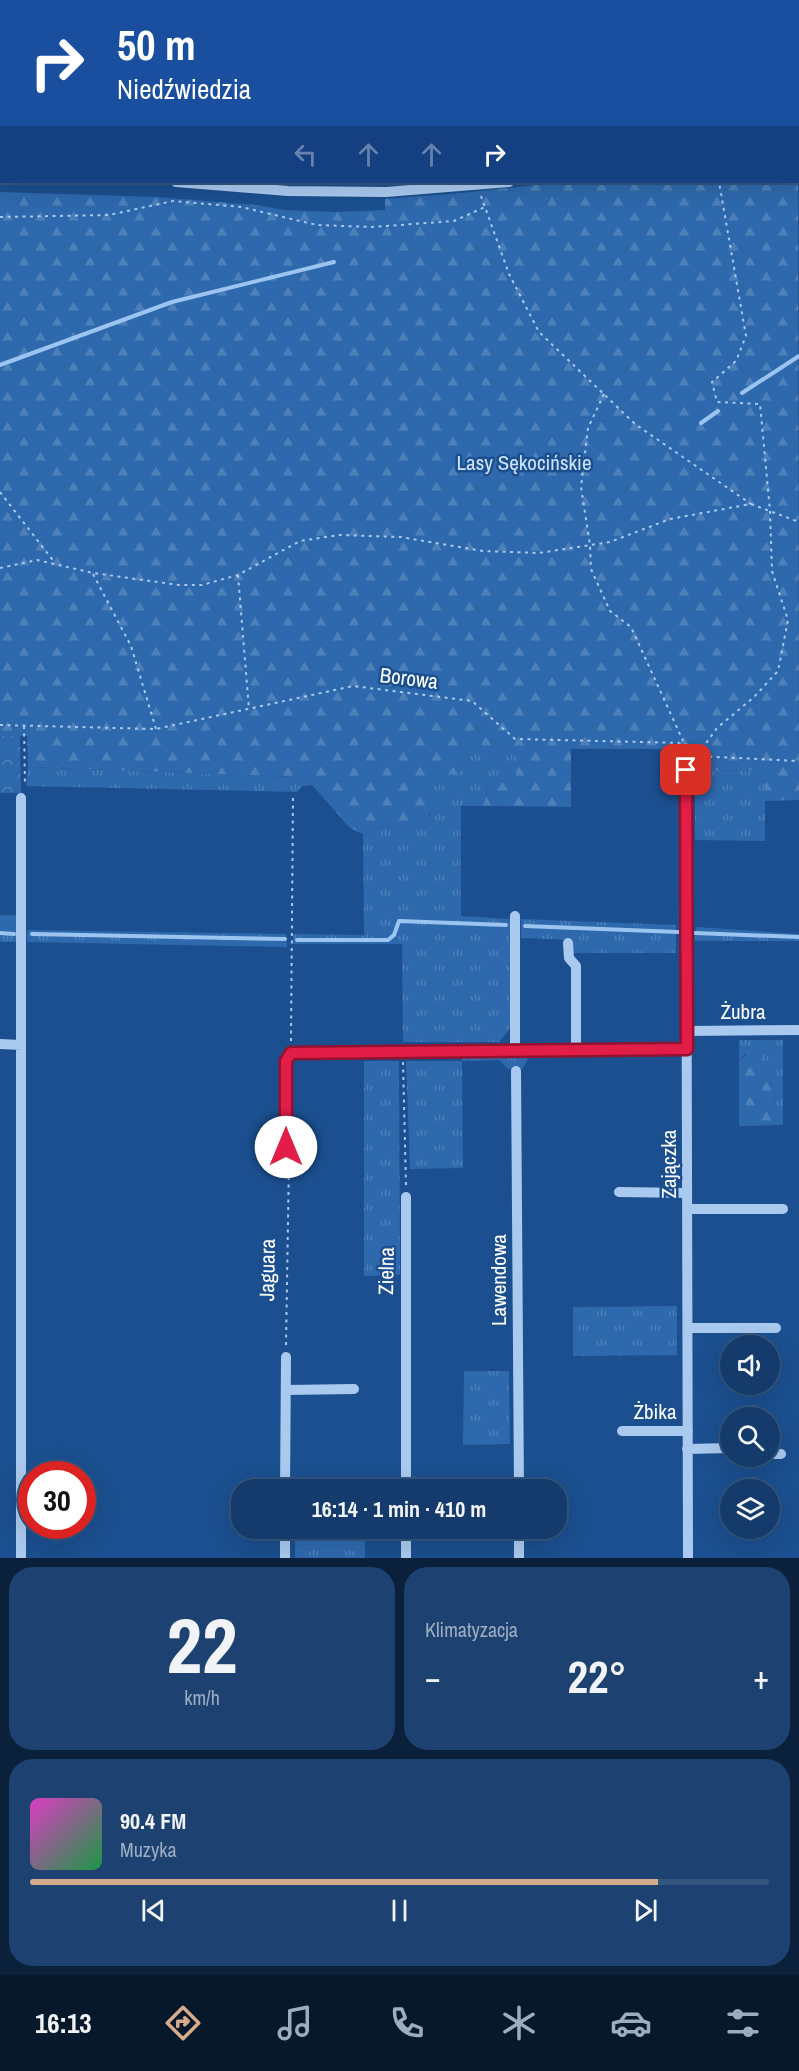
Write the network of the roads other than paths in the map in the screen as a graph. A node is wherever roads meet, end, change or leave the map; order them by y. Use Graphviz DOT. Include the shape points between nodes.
graph roads {
  1 [pos="188,183"];
  2 [pos="501,183"];
  3 [pos="686,770"];
  4 [pos="21,798"];
  5 [pos="515,916"];
  6 [pos="568,943"];
  7 [pos="799,1030"];
  8 [pos="687,1031"];
  9 [pos="0,1044"];
  10 [pos="21,1045"];
  11 [pos="687,1049"];
  12 [pos="515,1050"];
  13 [pos="576,1050"];
  14 [pos="516,1071"];
  15 [pos="286,1147"];
  16 [pos="619,1192"];
  17 [pos="687,1193"];
  18 [pos="406,1197"];
  19 [pos="687,1209"];
  20 [pos="783,1209"];
  21 [pos="688,1328"];
  22 [pos="776,1328"];
  23 [pos="286,1357"];
  24 [pos="354,1389"];
  25 [pos="286,1390"];
  26 [pos="622,1431"];
  27 [pos="688,1431"];
  28 [pos="720,1448"];
  29 [pos="687,1449"];
  30 [pos="285,1479"];
  31 [pos="406,1479"];
  32 [pos="519,1479"];
  33 [pos="285,1539"];
  34 [pos="406,1539"];
  35 [pos="519,1539"];
  36 [pos="21,1558"];
  37 [pos="285,1558"];
  38 [pos="406,1558"];
  39 [pos="519,1558"];
  40 [pos="688,1558"];
  1 -- 2 [label="street" via="288,191 386,192"];
  3 -- 8 [label="street, Zajączka"];
  4 -- 10 [label="street"];
  5 -- 12 [label="street"];
  6 -- 13 [label="street" via="568,958 576,966"];
  7 -- 8 [label="street, Żubra"];
  8 -- 11 [label="street, Zajączka"];
  9 -- 10 [label="street"];
  10 -- 36 [label="street"];
  11 -- 13 [label="street"];
  11 -- 17 [label="street, Zajączka"];
  12 -- 13 [label="street"];
  12 -- 15 [label="street" via="291,1053 286,1061"];
  14 -- 32 [label="street, Lawendowa"];
  16 -- 17 [label="street"];
  17 -- 19 [label="street, Zajączka"];
  18 -- 31 [label="street, Zielna"];
  19 -- 20 [label="street"];
  19 -- 21 [label="street, Zajączka"];
  21 -- 22 [label="street"];
  21 -- 27 [label="street, Zajączka"];
  23 -- 25 [label="street"];
  24 -- 25 [label="street"];
  25 -- 30 [label="street"];
  26 -- 27 [label="street, Żbika"];
  27 -- 29 [label="street, Zajączka"];
  28 -- 29 [label="street"];
  29 -- 40 [label="street, Zajączka"];
  33 -- 37 [label="street"];
  34 -- 38 [label="street"];
  35 -- 39 [label="street"];
}
